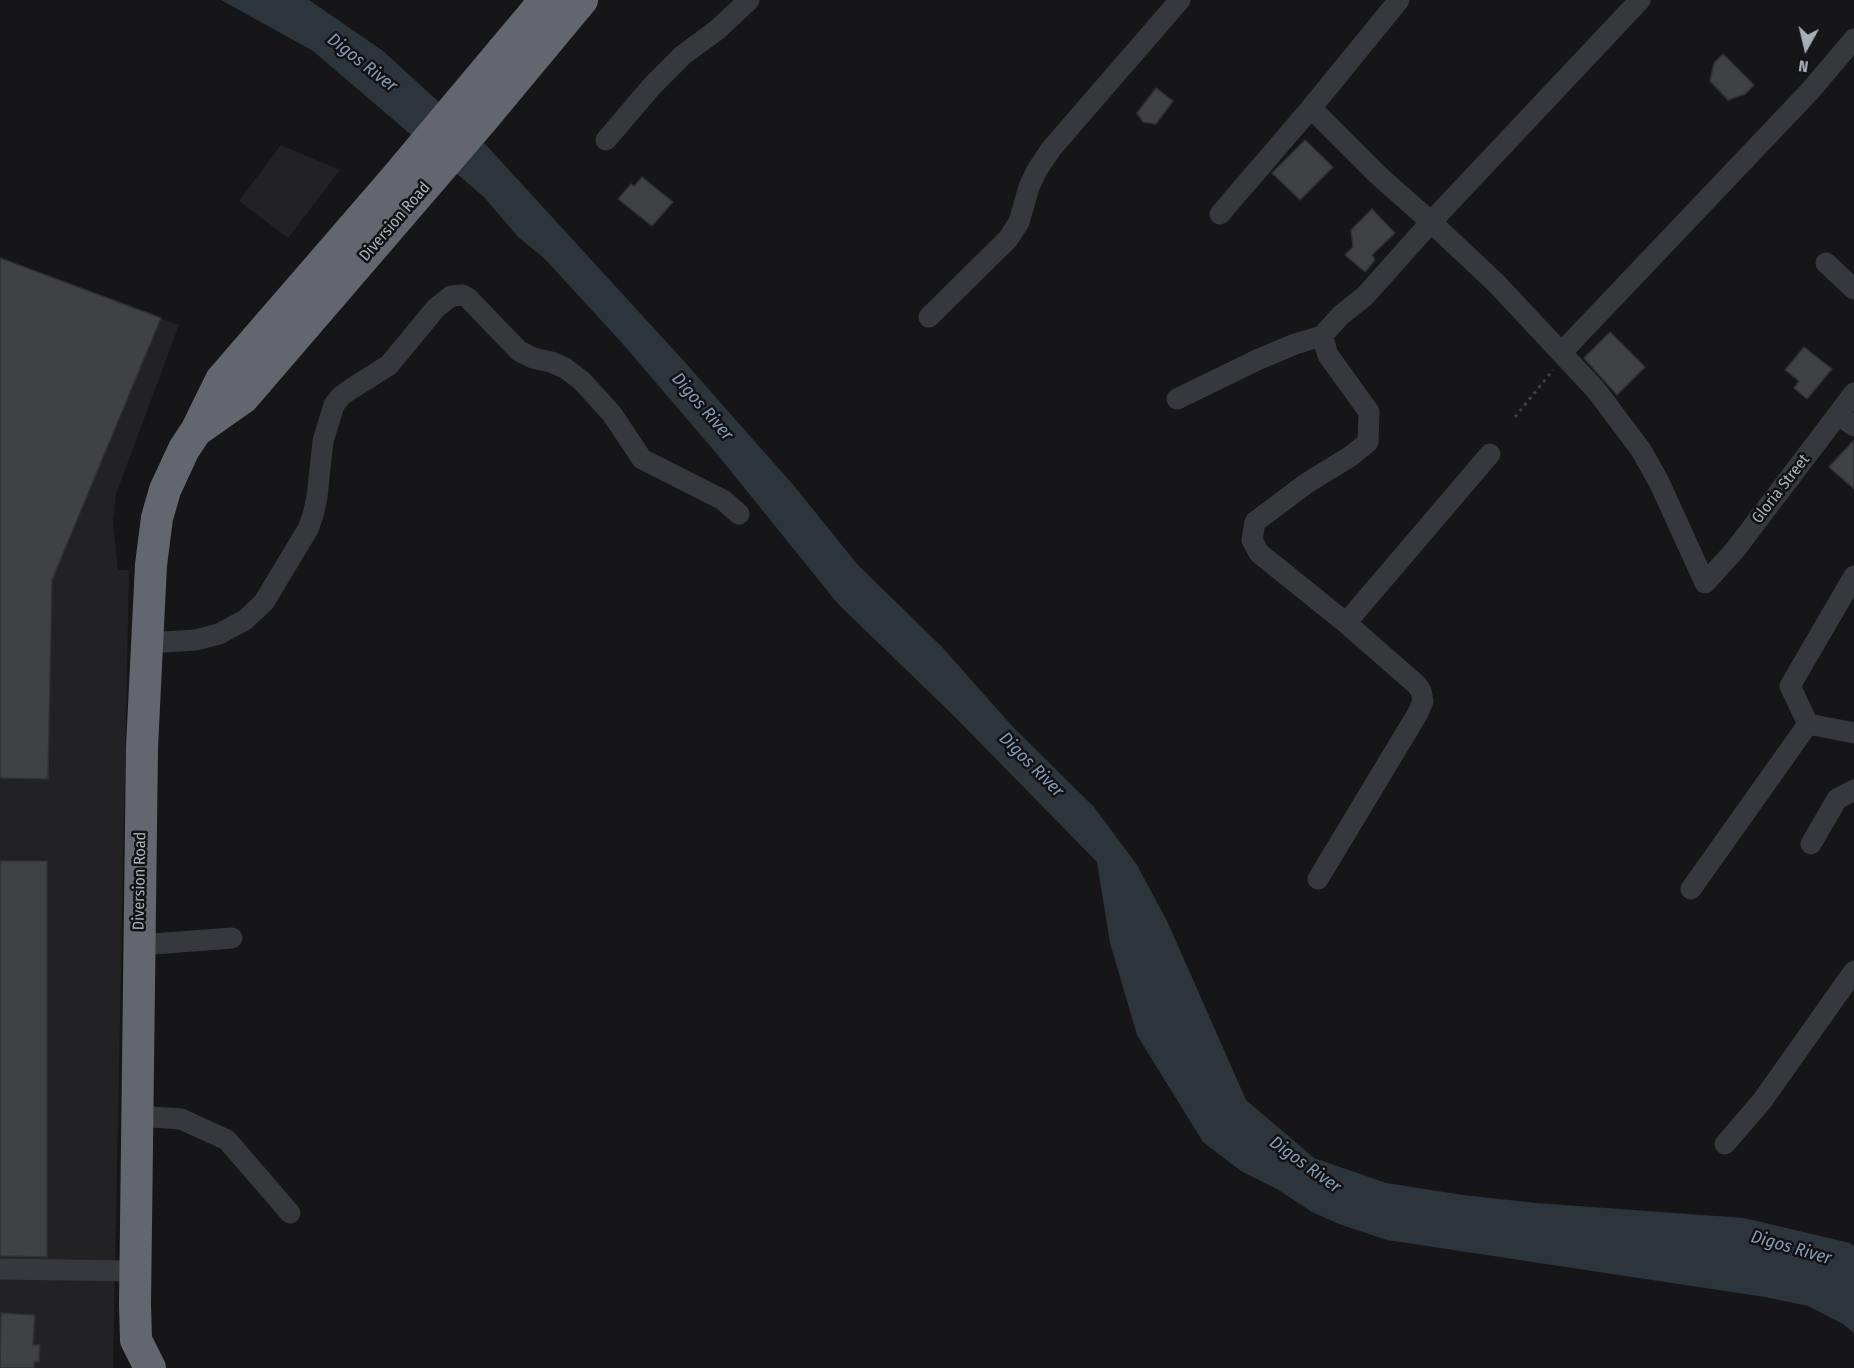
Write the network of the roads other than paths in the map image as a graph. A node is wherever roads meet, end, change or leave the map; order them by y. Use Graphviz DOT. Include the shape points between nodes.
graph roads {
  1 [pos="545,0"];
  2 [pos="582,0"];
  3 [pos="749,0"];
  4 [pos="1180,0"];
  5 [pos="1399,0"];
  6 [pos="1640,0"];
  7 [pos="1854,39"];
  8 [pos="1311,108"];
  9 [pos="472,110"];
  10 [pos="606,140"];
  11 [pos="1220,214"];
  12 [pos="1431,222"];
  13 [pos="1826,263"];
  14 [pos="1854,289"];
  15 [pos="929,317"];
  16 [pos="1322,336"];
  17 [pos="1562,352"];
  18 [pos="1854,393"];
  19 [pos="1177,399"];
  20 [pos="1846,421"];
  21 [pos="1490,454"];
  22 [pos="739,514"];
  23 [pos="1854,576"];
  24 [pos="1346,623"];
  25 [pos="147,644"];
  26 [pos="1809,724"];
  27 [pos="1854,733"];
  28 [pos="1854,790"];
  29 [pos="1811,844"];
  30 [pos="1317,879"];
  31 [pos="1691,889"];
  32 [pos="232,938"];
  33 [pos="140,945"];
  34 [pos="1854,971"];
  35 [pos="137,1116"];
  36 [pos="1725,1144"];
  37 [pos="290,1213"];
  38 [pos="0,1269"];
  39 [pos="135,1271"];
  40 [pos="136,1340"];
  41 [pos="123,1368"];
  42 [pos="150,1368"];
  1 -- 9 [label="highway, Diversion Road"];
  2 -- 9 [label="highway, Diversion Road"];
  3 -- 10 [label="street" via="683,55"];
  4 -- 15 [label="street" via="1051,149 1037,170 1019,222 1008,238"];
  5 -- 8 [label="street"];
  6 -- 12 [label="street"];
  7 -- 17 [label="street" via="1810,91"];
  8 -- 11 [label="street"];
  8 -- 12 [label="street"];
  9 -- 25 [label="highway, Diversion Road" via="405,189 243,398 196,431 165,490 158,518"];
  12 -- 16 [label="street" via="1365,296"];
  12 -- 17 [label="street"];
  13 -- 14 [label="street"];
  16 -- 19 [label="street" via="1257,360"];
  16 -- 24 [label="street" via="1328,355 1369,412 1368,442 1255,522 1252,540 1259,553"];
  17 -- 20 [label="street, Gloria Street" via="1641,450 1705,582"];
  18 -- 20 [label="street, Gloria Street"];
  21 -- 24 [label="street"];
  22 -- 25 [label="street" via="723,500 642,459 612,414 582,381 565,368 519,351 468,298 451,296 436,308 389,365 341,396 334,405 323,441 313,515 264,602 245,620 219,634"];
  23 -- 26 [label="street" via="1790,686"];
  24 -- 30 [label="street" via="1417,685 1423,701"];
  25 -- 33 [label="highway, Diversion Road"];
  26 -- 27 [label="street"];
  26 -- 31 [label="street"];
  28 -- 29 [label="street" via="1837,799"];
  32 -- 33 [label="street"];
  33 -- 35 [label="highway, Diversion Road"];
  34 -- 36 [label="street" via="1762,1101"];
  35 -- 37 [label="street" via="181,1119 227,1140"];
  35 -- 39 [label="highway, Diversion Road"];
  38 -- 39 [label="street"];
  39 -- 40 [label="highway, Diversion Road"];
  40 -- 41 [label="highway, Diversion Road"];
  40 -- 42 [label="highway, Diversion Road"];
}
